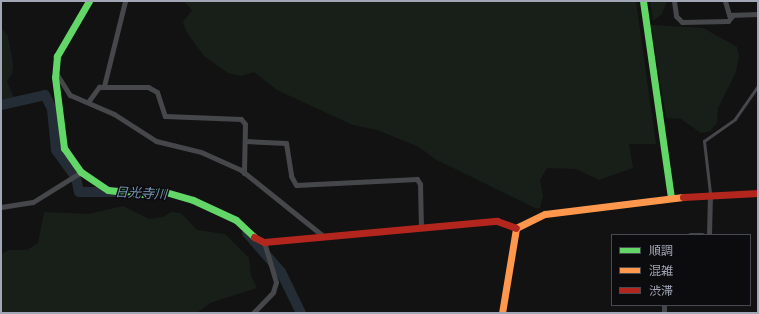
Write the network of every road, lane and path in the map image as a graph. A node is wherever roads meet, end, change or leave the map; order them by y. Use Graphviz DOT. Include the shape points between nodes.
graph roads {
  1 [pos="89,1"];
  2 [pos="125,1"];
  3 [pos="643,1"];
  4 [pos="674,1"];
  5 [pos="725,1"];
  6 [pos="737,1"];
  7 [pos="753,1"];
  8 [pos="758,14"];
  9 [pos="733,15"];
  10 [pos="54,69"];
  11 [pos="104,86"];
  12 [pos="758,86"];
  13 [pos="88,102"];
  14 [pos="245,141"];
  15 [pos="81,172"];
  16 [pos="244,173"];
  17 [pos="758,192"];
  18 [pos="710,194"];
  19 [pos="671,198"];
  20 [pos="1,207"];
  21 [pos="421,227"];
  22 [pos="516,228"];
  23 [pos="709,234"];
  24 [pos="323,236"];
  25 [pos="264,242"];
  26 [pos="253,313"];
  27 [pos="502,313"];
  1 -- 10 [label="street" via="57,56"];
  2 -- 11 [label="street"];
  3 -- 19 [label="street"];
  4 -- 9 [label="street" via="676,16 682,22 728,21"];
  5 -- 9 [label="street" via="728,15"];
  6 -- 7 [label="lane"];
  8 -- 9 [label="street"];
  10 -- 13 [label="street" via="66,91"];
  10 -- 15 [label="street" via="63,145"];
  11 -- 13 [label="street" via="97,88"];
  11 -- 14 [label="street" via="152,88 157,92 163,114 167,116 241,119 245,124"];
  12 -- 18 [label="lane" via="736,118 704,141"];
  13 -- 16 [label="street" via="156,141 201,152"];
  14 -- 16 [label="street"];
  14 -- 21 [label="street" via="286,143 291,176 296,185 417,179 420,184"];
  15 -- 20 [label="street" via="33,202"];
  15 -- 25 [label="street" via="108,190 141,194 162,191 193,200 236,220 252,236"];
  16 -- 24 [label="street"];
  17 -- 18 [label="street"];
  18 -- 19 [label="street"];
  18 -- 23 [label="street"];
  19 -- 22 [label="street" via="545,214"];
  21 -- 22 [label="street" via="497,221"];
  21 -- 24 [label="street"];
  22 -- 27 [label="street"];
  24 -- 25 [label="street"];
  25 -- 26 [label="street" via="276,282 273,292"];
}
